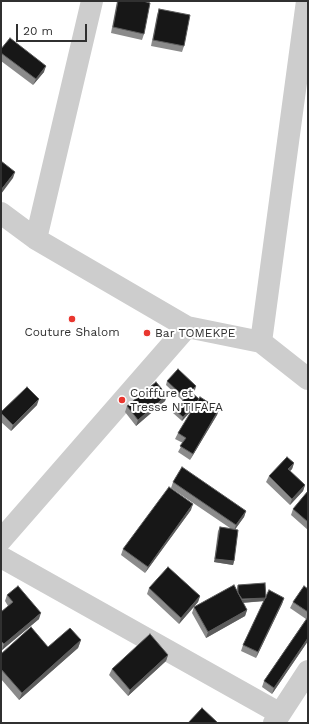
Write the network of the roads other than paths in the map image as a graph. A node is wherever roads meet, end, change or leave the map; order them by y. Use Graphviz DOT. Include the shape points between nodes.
graph roads {
  1 [pos="92,1"];
  2 [pos="307,1"];
  3 [pos="1,213"];
  4 [pos="36,239"];
  5 [pos="187,327"];
  6 [pos="261,342"];
  7 [pos="308,379"];
  8 [pos="1,540"];
  9 [pos="1,556"];
  10 [pos="308,671"];
  11 [pos="277,718"];
  1 -- 4 [label="street"];
  2 -- 6 [label="street"];
  3 -- 4 [label="street"];
  4 -- 5 [label="street"];
  5 -- 6 [label="street"];
  5 -- 8 [label="street"];
  6 -- 7 [label="street"];
  9 -- 11 [label="street"];
  10 -- 11 [label="street"];
}
